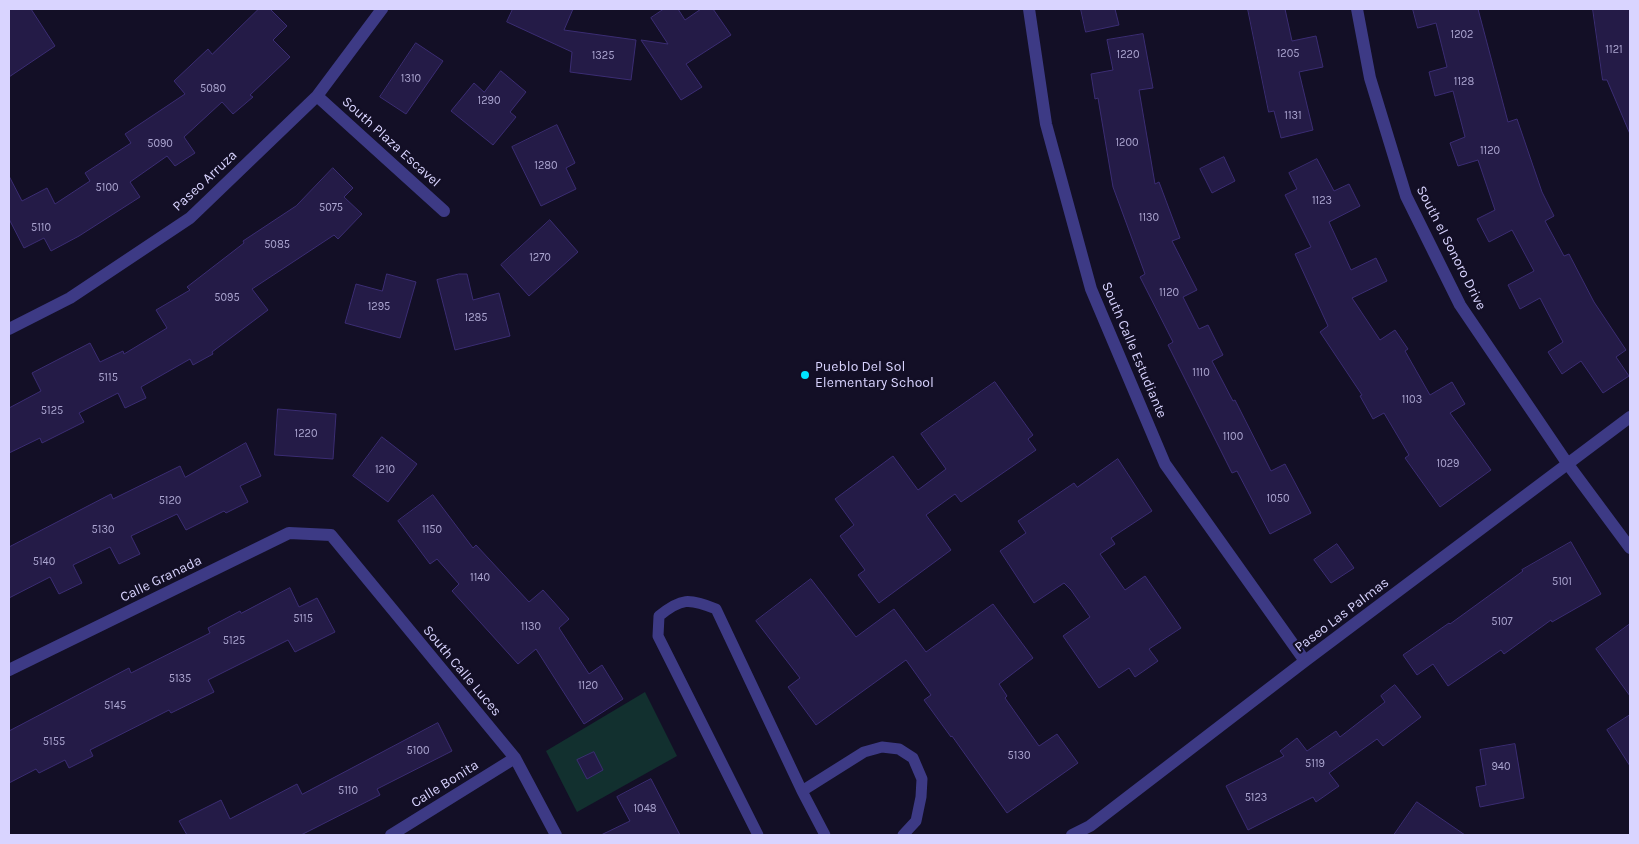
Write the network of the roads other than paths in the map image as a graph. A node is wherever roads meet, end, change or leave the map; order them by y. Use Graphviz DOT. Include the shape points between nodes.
graph roads {
  1 [pos="382,9"];
  2 [pos="1029,9"];
  3 [pos="1357,9"];
  4 [pos="317,96"];
  5 [pos="444,211"];
  6 [pos="9,329"];
  7 [pos="1630,417"];
  8 [pos="1567,463"];
  9 [pos="331,535"];
  10 [pos="1630,548"];
  11 [pos="1305,661"];
  12 [pos="9,670"];
  13 [pos="515,758"];
  14 [pos="802,791"];
  15 [pos="1093,831"];
  16 [pos="391,835"];
  17 [pos="556,835"];
  18 [pos="758,835"];
  19 [pos="825,835"];
  20 [pos="903,835"];
  21 [pos="1072,835"];
  1 -- 4 [label="street, Paseo Arruza"];
  2 -- 11 [label="street, South Calle Estudiante" via="1046,124 1094,298 1165,464"];
  3 -- 8 [label="street, South el Sonoro Drive" via="1370,78 1406,196 1460,304"];
  4 -- 5 [label="street, South Plaza Escavel"];
  4 -- 6 [label="street, Paseo Arruza" via="190,218 70,298"];
  7 -- 8 [label="street, Paseo Las Palmas"];
  8 -- 10 [label="street, South el Sonoro Drive"];
  8 -- 11 [label="street, Paseo Las Palmas"];
  9 -- 12 [label="street, Calle Granada" via="290,534"];
  9 -- 13 [label="street, South Calle Luces"];
  11 -- 15 [label="street, Paseo Las Palmas"];
  13 -- 16 [label="street, Calle Bonita"];
  13 -- 17 [label="street, South Calle Luces"];
  14 -- 18 [label="lane" via="716,609 699,602 684,601 672,605 659,616 658,636"];
  14 -- 19 [label="lane"];
  14 -- 20 [label="lane" via="864,752 882,746 898,749 913,758 922,779 916,821"];
  15 -- 21 [label="street, Paseo Las Palmas"];
}
